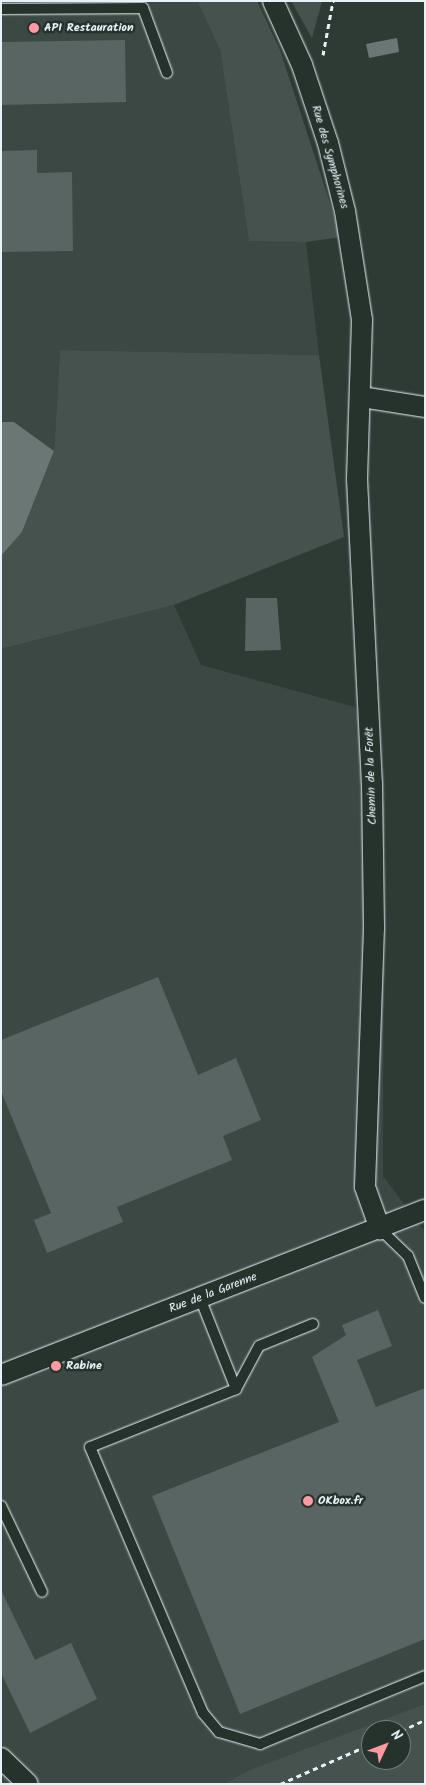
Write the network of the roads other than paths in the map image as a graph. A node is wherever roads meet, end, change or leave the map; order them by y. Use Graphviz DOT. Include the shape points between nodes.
graph roads {
  1 [pos="273,1"];
  2 [pos="1,9"];
  3 [pos="167,73"];
  4 [pos="362,320"];
  5 [pos="361,397"];
  6 [pos="425,407"];
  7 [pos="425,1210"];
  8 [pos="380,1229"];
  9 [pos="200,1298"];
  10 [pos="425,1298"];
  11 [pos="313,1324"];
  12 [pos="1,1375"];
  13 [pos="236,1389"];
  14 [pos="1,1506"];
  15 [pos="42,1592"];
  16 [pos="425,1676"];
  17 [pos="1,1758"];
  18 [pos="28,1784"];
  1 -- 4 [label="street, Rue des Symphorines" via="310,89 345,211"];
  2 -- 3 [label="lane" via="143,8"];
  4 -- 5 [label="street, Chemin de la Forêt"];
  5 -- 6 [label="street"];
  5 -- 8 [label="street, Chemin de la Forêt" via="357,479 372,783 374,928 365,1187"];
  7 -- 8 [label="street, Rue de la Garenne"];
  8 -- 9 [label="street, Rue de la Garenne"];
  8 -- 10 [label="lane" via="408,1256"];
  9 -- 12 [label="street, Rue de la Garenne"];
  9 -- 13 [label="lane"];
  11 -- 13 [label="lane" via="259,1346"];
  13 -- 16 [label="lane" via="90,1447 202,1713 229,1738 260,1744"];
  14 -- 15 [label="lane"];
  17 -- 18 [label="street"];
}
